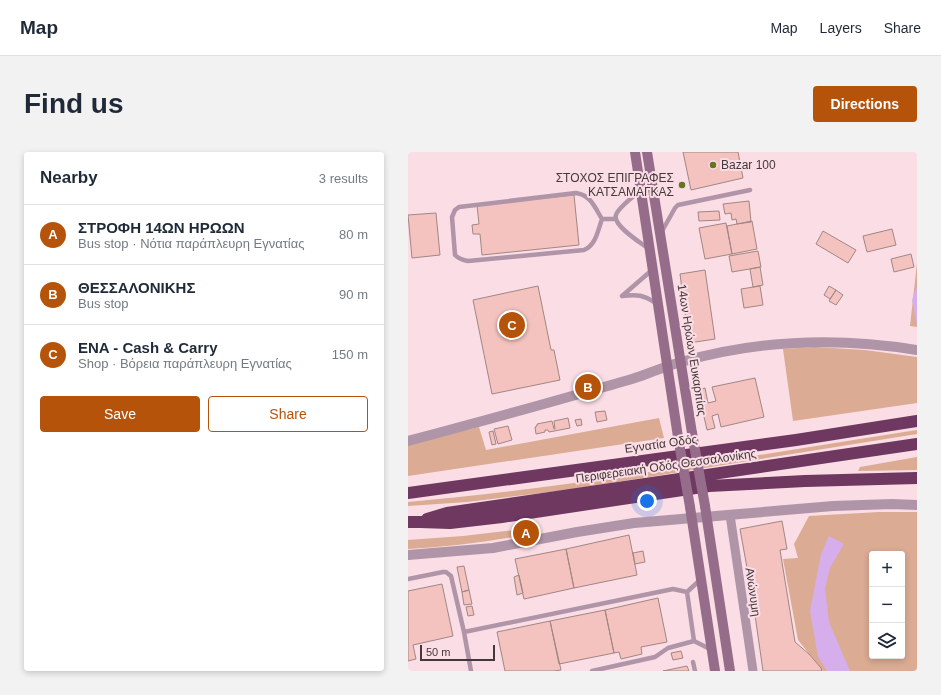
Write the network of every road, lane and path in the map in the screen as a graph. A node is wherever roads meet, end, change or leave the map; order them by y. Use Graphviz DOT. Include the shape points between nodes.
graph roads {
  1 [pos="635,152"];
  2 [pos="646,152"];
  3 [pos="641,190"];
  4 [pos="750,190"];
  5 [pos="602,219"];
  6 [pos="615,219"];
  7 [pos="660,235"];
  8 [pos="650,250"];
  9 [pos="653,269"];
  10 [pos="659,304"];
  11 [pos="917,350"];
  12 [pos="680,362"];
  13 [pos="667,366"];
  14 [pos="917,421"];
  15 [pos="408,441"];
  16 [pos="917,444"];
  17 [pos="917,478"];
  18 [pos="869,479"];
  19 [pos="917,485"];
  20 [pos="408,493"];
  21 [pos="917,505"];
  22 [pos="730,516"];
  23 [pos="692,518"];
  24 [pos="706,518"];
  25 [pos="414,522"];
  26 [pos="408,555"];
  27 [pos="408,579"];
  28 [pos="701,579"];
  29 [pos="687,592"];
  30 [pos="464,632"];
  31 [pos="694,641"];
  32 [pos="712,650"];
  33 [pos="693,662"];
  34 [pos="471,671"];
  35 [pos="592,671"];
  36 [pos="695,671"];
  37 [pos="716,671"];
  38 [pos="730,671"];
  39 [pos="752,671"];
  1 -- 3 [label="main road"];
  2 -- 7 [label="main road, 14ων Ηρώων Ευκαρπίας"];
  3 -- 6 [label="lane" via="616,213"];
  3 -- 8 [label="main road"];
  4 -- 7 [label="lane" via="678,205"];
  5 -- 5 [label="lane" via="590,199 576,193 459,208 452,217 455,254 458,258 468,260 584,250 593,244"];
  5 -- 6 [label="lane"];
  6 -- 8 [label="lane" via="618,225"];
  7 -- 12 [label="main road, 14ων Ηρώων Ευκαρπίας"];
  8 -- 9 [label="main road"];
  9 -- 10 [label="main road"];
  9 -- 10 [label="lane" via="622,296 637,294"];
  10 -- 13 [label="main road"];
  11 -- 12 [label="street" via="861,343 790,343 753,347"];
  12 -- 13 [label="street"];
  12 -- 24 [label="main road, 14ων Ηρώων Ευκαρπίας, bridge"];
  13 -- 15 [label="street" via="512,414"];
  13 -- 23 [label="main road, bridge"];
  14 -- 20 [label="highway, Εγνατία Οδός"];
  16 -- 25 [label="highway, Περιφερειακή Οδός Θεσσαλονίκης" via="447,513"];
  17 -- 18 [label="highway"];
  18 -- 19 [label="highway"];
  18 -- 25 [label="highway" via="709,486 502,517 450,523"];
  21 -- 22 [label="street" via="833,506"];
  22 -- 24 [label="street"];
  22 -- 39 [label="street, Ανώνυμη"];
  23 -- 24 [label="street"];
  23 -- 26 [label="street" via="634,523 493,548"];
  23 -- 28 [label="main road"];
  24 -- 38 [label="main road, 14ων Ηρώων Ευκαρπίας"];
  27 -- 30 [label="lane" via="443,572 449,574"];
  28 -- 29 [label="lane"];
  28 -- 32 [label="main road"];
  29 -- 30 [label="lane" via="673,589"];
  29 -- 31 [label="lane"];
  30 -- 34 [label="lane"];
  31 -- 32 [label="lane"];
  31 -- 35 [label="lane" via="668,648 655,657"];
  32 -- 37 [label="main road"];
  33 -- 36 [label="lane"];
}
